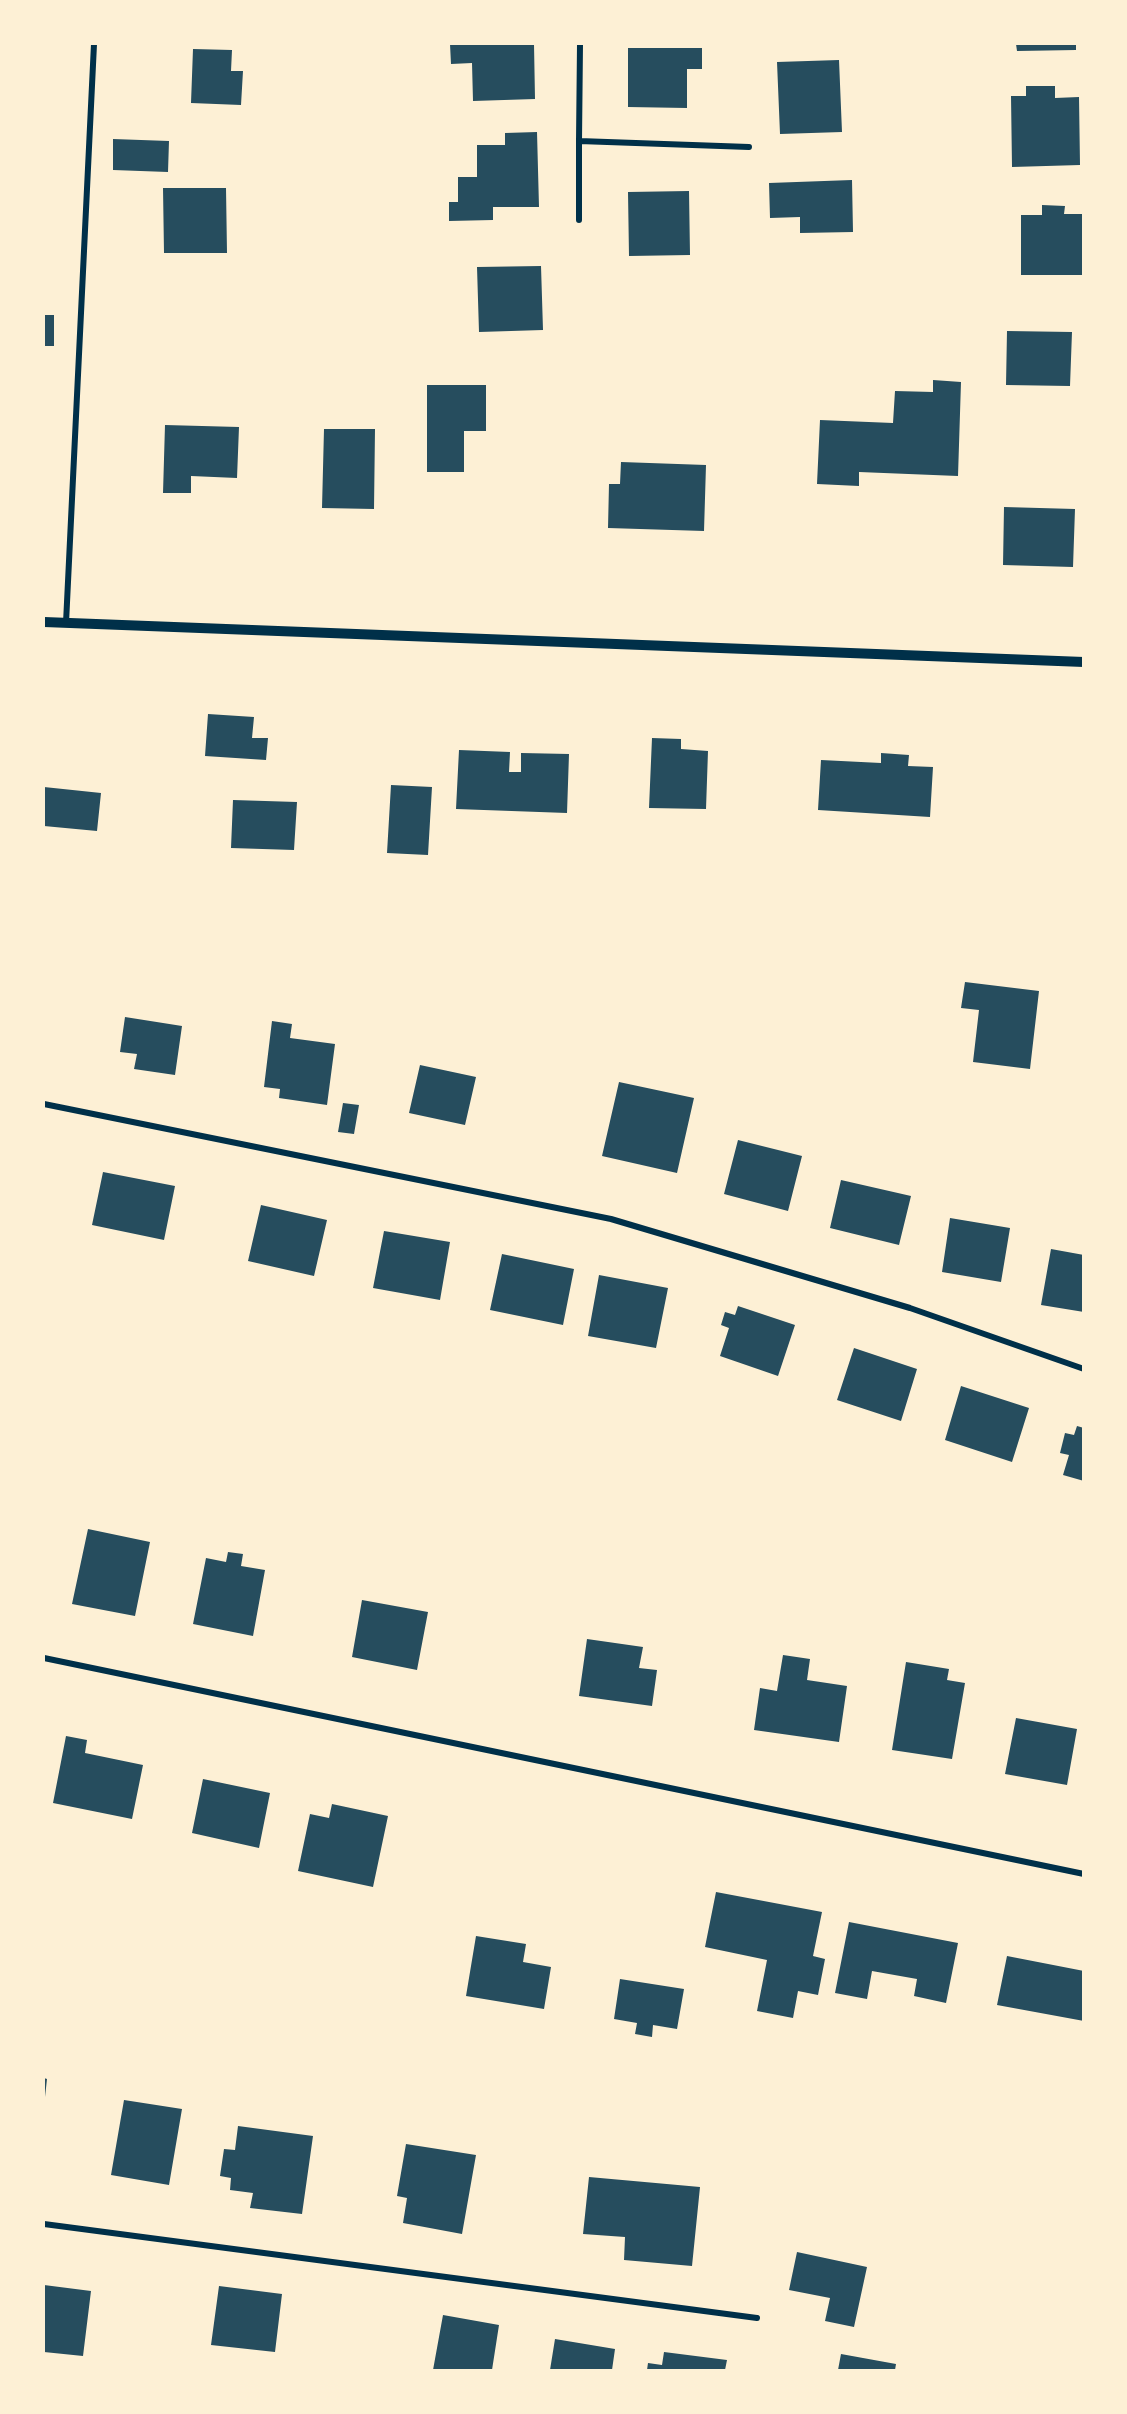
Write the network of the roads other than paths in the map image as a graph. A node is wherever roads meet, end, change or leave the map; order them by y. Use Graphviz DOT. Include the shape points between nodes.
graph roads {
  1 [pos="94,44"];
  2 [pos="580,44"];
  3 [pos="579,141"];
  4 [pos="748,147"];
  5 [pos="579,220"];
  6 [pos="44,622"];
  7 [pos="66,623"];
  8 [pos="1083,662"];
  9 [pos="44,1104"];
  10 [pos="1083,1369"];
  11 [pos="44,1658"];
  12 [pos="1083,1874"];
  13 [pos="44,2224"];
  14 [pos="757,2318"];
  1 -- 7 [label="street"];
  2 -- 3 [label="street"];
  3 -- 4 [label="street"];
  3 -- 5 [label="street"];
  6 -- 7 [label="street"];
  7 -- 8 [label="street"];
  9 -- 10 [label="street" via="611,1219 910,1308"];
  11 -- 12 [label="street"];
  13 -- 14 [label="street"];
}
